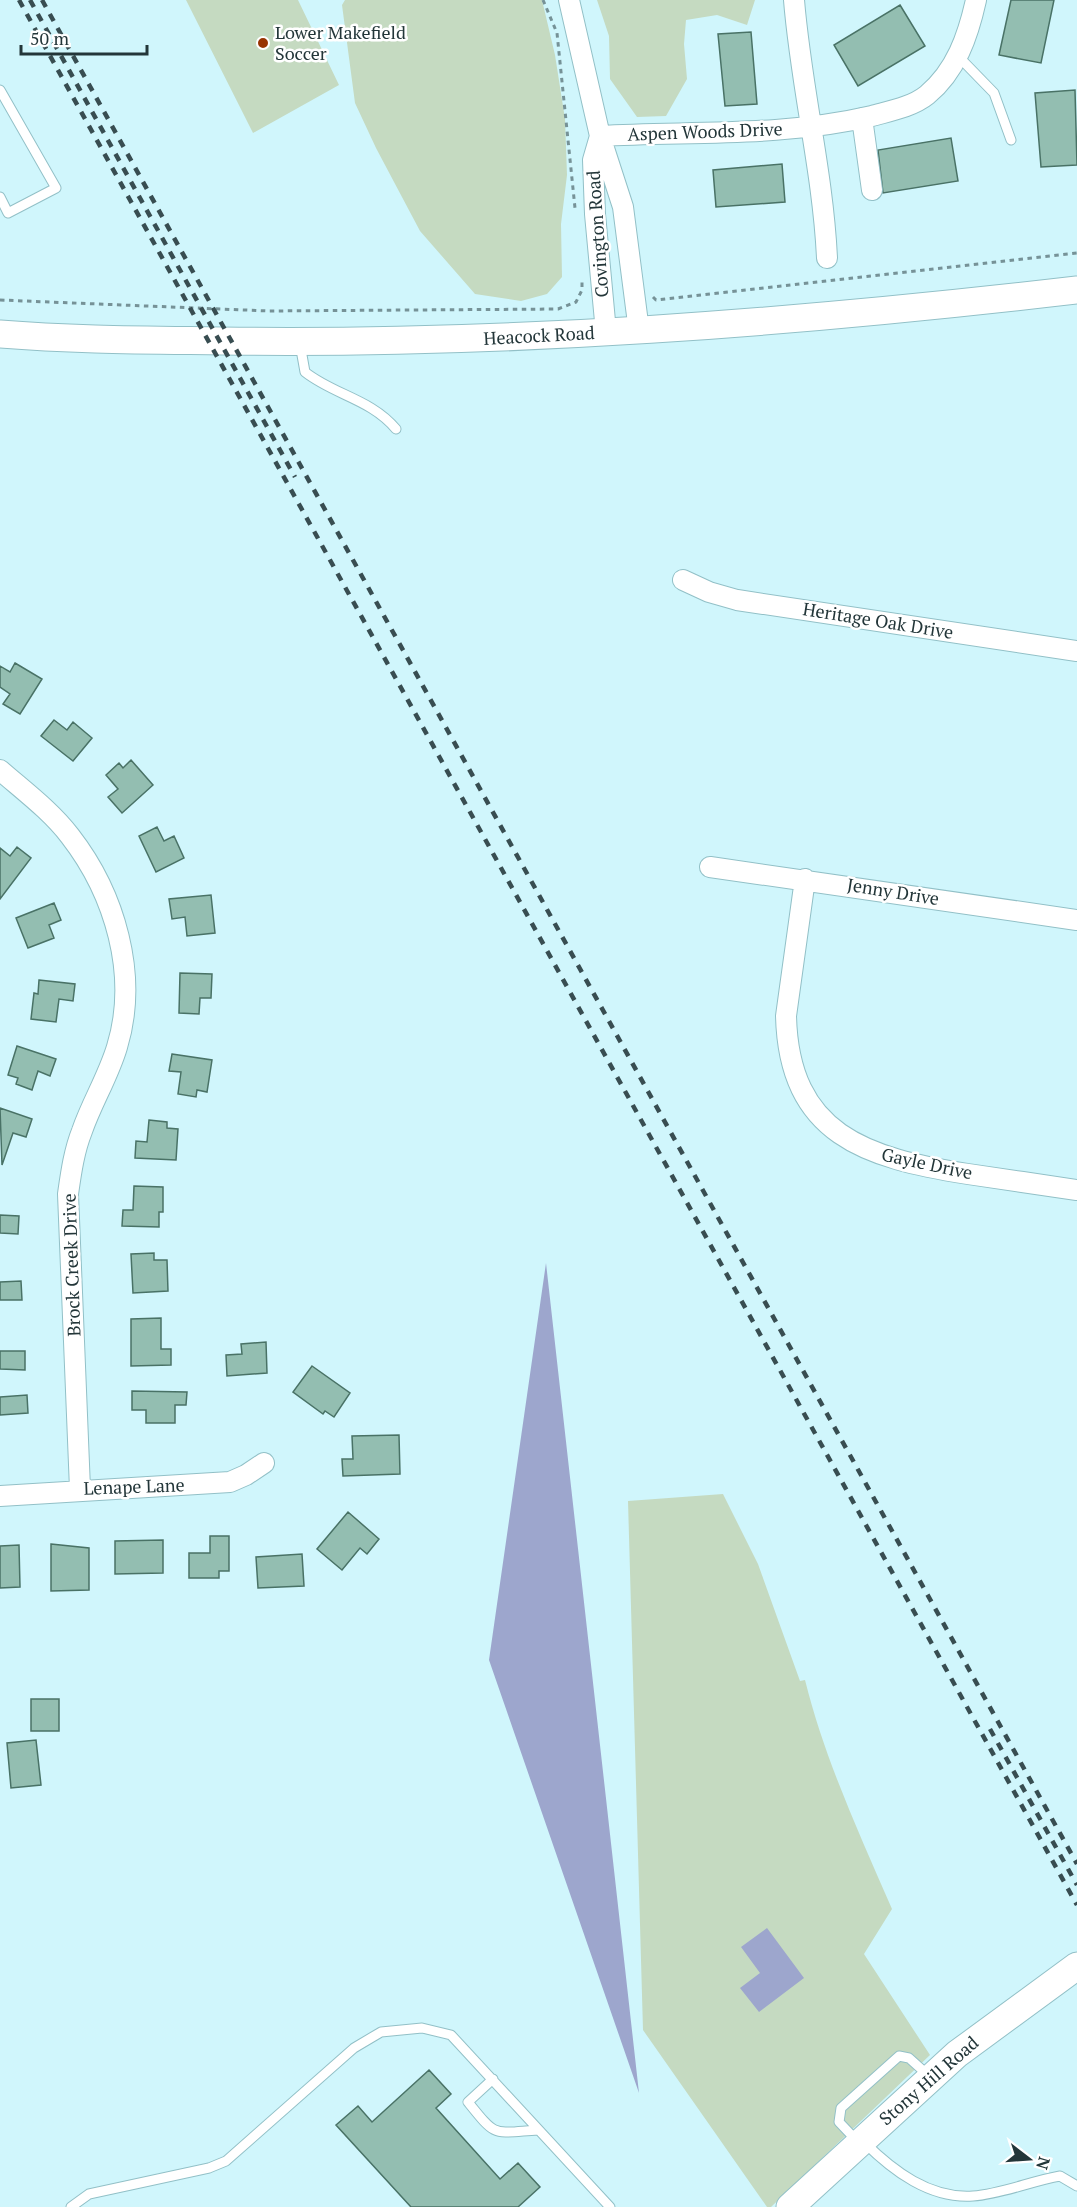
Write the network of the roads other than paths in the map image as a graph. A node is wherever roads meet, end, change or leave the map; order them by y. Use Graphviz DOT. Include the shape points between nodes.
graph roads {
  1 [pos="569,0"];
  2 [pos="794,0"];
  3 [pos="976,0"];
  4 [pos="958,56"];
  5 [pos="0,90"];
  6 [pos="862,118"];
  7 [pos="810,127"];
  8 [pos="600,136"];
  9 [pos="1011,140"];
  10 [pos="872,190"];
  11 [pos="0,197"];
  12 [pos="828,258"];
  13 [pos="1077,290"];
  14 [pos="639,331"];
  15 [pos="606,332"];
  16 [pos="0,334"];
  17 [pos="300,341"];
  18 [pos="396,429"];
  19 [pos="683,580"];
  20 [pos="1077,651"];
  21 [pos="0,770"];
  22 [pos="710,867"];
  23 [pos="805,879"];
  24 [pos="1077,920"];
  25 [pos="1077,1190"];
  26 [pos="264,1463"];
  27 [pos="81,1489"];
  28 [pos="0,1496"];
  29 [pos="1077,1966"];
  30 [pos="931,2077"];
  31 [pos="493,2079"];
  32 [pos="538,2130"];
  33 [pos="861,2142"];
  34 [pos="1077,2186"];
  35 [pos="71,2207"];
  36 [pos="610,2207"];
  37 [pos="790,2207"];
  1 -- 8 [label="street, Covington Road"];
  2 -- 7 [label="street, Aspen Woods Drive"];
  3 -- 4 [label="street, Aspen Woods Drive"];
  4 -- 6 [label="street, Aspen Woods Drive" via="926,96 895,110"];
  4 -- 9 [label="lane" via="994,93"];
  5 -- 11 [label="lane" via="56,188 8,213"];
  6 -- 7 [label="street, Aspen Woods Drive"];
  6 -- 10 [label="street"];
  7 -- 8 [label="street, Aspen Woods Drive" via="741,134"];
  7 -- 12 [label="street, Aspen Woods Drive"];
  8 -- 14 [label="street, Covington Road" via="623,207"];
  8 -- 15 [label="street, Covington Road" via="593,160"];
  13 -- 14 [label="main road, Heacock Road" via="844,315"];
  14 -- 15 [label="main road, Heacock Road"];
  15 -- 17 [label="main road, Heacock Road" via="510,338"];
  16 -- 17 [label="main road, Heacock Road"];
  17 -- 18 [label="lane" via="305,372 383,413"];
  19 -- 20 [label="street, Heritage Oak Drive" via="737,600"];
  21 -- 27 [label="street, Brock Creek Drive" via="51,814 88,862 110,907 124,964 124,1019 118,1045 82,1131 68,1194"];
  22 -- 23 [label="street, Jenny Drive"];
  23 -- 24 [label="street, Jenny Drive"];
  23 -- 25 [label="street, Gayle Drive" via="786,1038 797,1081 813,1108 846,1139 894,1160"];
  26 -- 27 [label="street, Lenape Lane" via="230,1482"];
  27 -- 28 [label="street, Lenape Lane"];
  29 -- 30 [label="main road, Stony Hill Road" via="998,2022"];
  30 -- 33 [label="main road, Stony Hill Road"];
  30 -- 33 [label="lane" via="909,2058 899,2056 841,2108 839,2122"];
  31 -- 32 [label="lane"];
  31 -- 32 [label="lane" via="468,2102 489,2128 500,2133"];
  31 -- 35 [label="lane" via="464,2046 445,2033 422,2028 381,2032 354,2048 226,2161 89,2194"];
  32 -- 36 [label="lane"];
  33 -- 34 [label="lane" via="906,2179 941,2192 973,2196 1060,2176"];
  33 -- 37 [label="main road, Stony Hill Road"];
}
